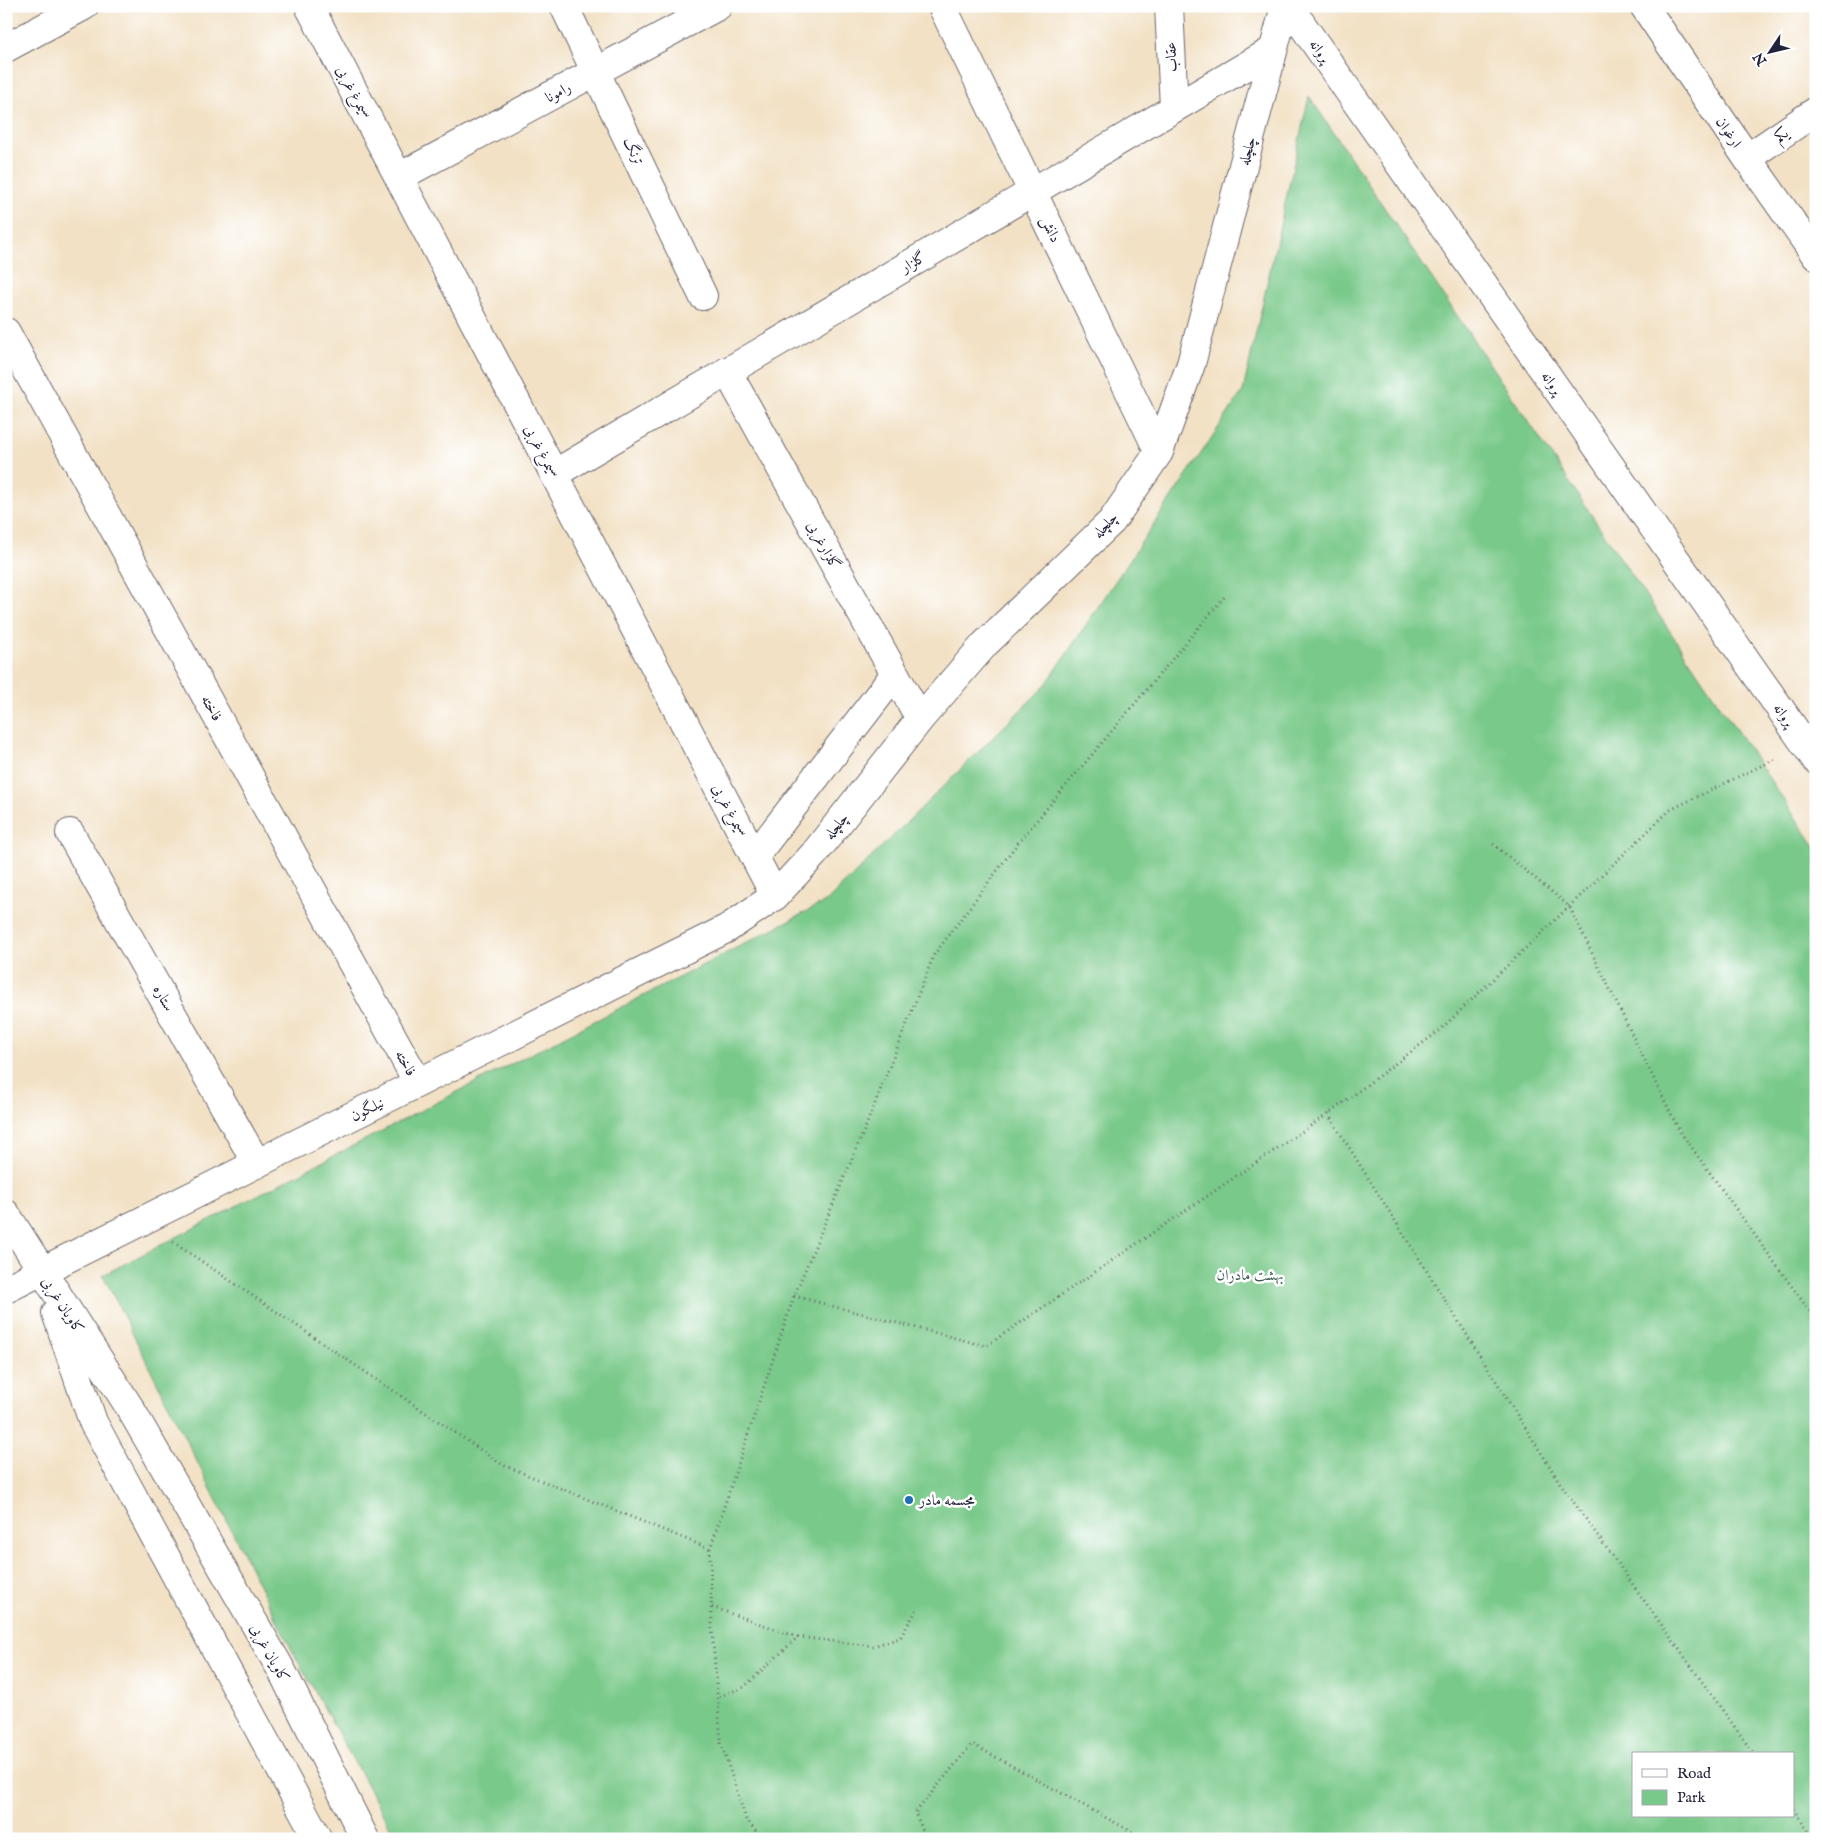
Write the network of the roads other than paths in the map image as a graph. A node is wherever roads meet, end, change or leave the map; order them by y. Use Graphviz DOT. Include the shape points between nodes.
graph roads {
  1 [pos="84,6"];
  2 [pos="309,6"];
  3 [pos="564,6"];
  4 [pos="718,6"];
  5 [pos="942,6"];
  6 [pos="1169,6"];
  7 [pos="1285,6"];
  8 [pos="1289,6"];
  9 [pos="1644,6"];
  10 [pos="6,48"];
  11 [pos="1273,50"];
  12 [pos="596,71"];
  13 [pos="1174,108"];
  14 [pos="1816,111"];
  15 [pos="1747,158"];
  16 [pos="399,177"];
  17 [pos="1033,192"];
  18 [pos="1816,256"];
  19 [pos="703,296"];
  20 [pos="6,332"];
  21 [pos="727,371"];
  22 [pos="1159,452"];
  23 [pos="554,474"];
  24 [pos="895,674"];
  25 [pos="920,719"];
  26 [pos="1812,747"];
  27 [pos="70,833"];
  28 [pos="754,856"];
  29 [pos="775,896"];
  30 [pos="728,928"];
  31 [pos="418,1084"];
  32 [pos="257,1164"];
  33 [pos="6,1214"];
  34 [pos="41,1271"];
  35 [pos="6,1289"];
  36 [pos="318,1839"];
  37 [pos="365,1839"];
  1 -- 10 [label="street"];
  2 -- 16 [label="street, سیمرغ غربی"];
  3 -- 12 [label="street, ترنگ"];
  4 -- 12 [label="street, رامونا"];
  5 -- 17 [label="street, دانش"];
  6 -- 13 [label="street, عقاب"];
  7 -- 11 [label="street, چلچله"];
  8 -- 26 [label="street, پروانه"];
  9 -- 15 [label="street, ارغوان"];
  11 -- 13 [label="street, گلزار"];
  11 -- 22 [label="street, چلچله" via="1191,364"];
  12 -- 16 [label="street, رامونا"];
  12 -- 19 [label="street, ترنگ"];
  13 -- 17 [label="street, گلزار"];
  14 -- 15 [label="street, یکم"];
  15 -- 18 [label="street, ارغوان"];
  16 -- 23 [label="street, سیمرغ غربی"];
  17 -- 21 [label="street, گلزار"];
  17 -- 22 [label="street, دانش"];
  20 -- 31 [label="street, فاخته"];
  21 -- 23 [label="street, گلزار"];
  21 -- 24 [label="street, گلزارغربی"];
  22 -- 25 [label="street, چلچله" via="1112,520 985,644"];
  23 -- 28 [label="street, سیمرغ غربی"];
  24 -- 25 [label="street, گلزارغربی"];
  24 -- 28 [label="street"];
  25 -- 29 [label="street, چلچله" via="814,854"];
  27 -- 32 [label="street, ستاره"];
  28 -- 29 [label="street, سیمرغ غربی"];
  29 -- 30 [label="street, چلچله"];
  30 -- 31 [label="street, نیلگون"];
  31 -- 32 [label="street, نیلگون"];
  32 -- 34 [label="street, نیلگون"];
  33 -- 34 [label="street"];
  34 -- 35 [label="street, نیلگون"];
  34 -- 36 [label="street, کاویان غربی" via="93,1422"];
  34 -- 37 [label="street, کاویان غربی" via="130,1408 282,1671"];
}
